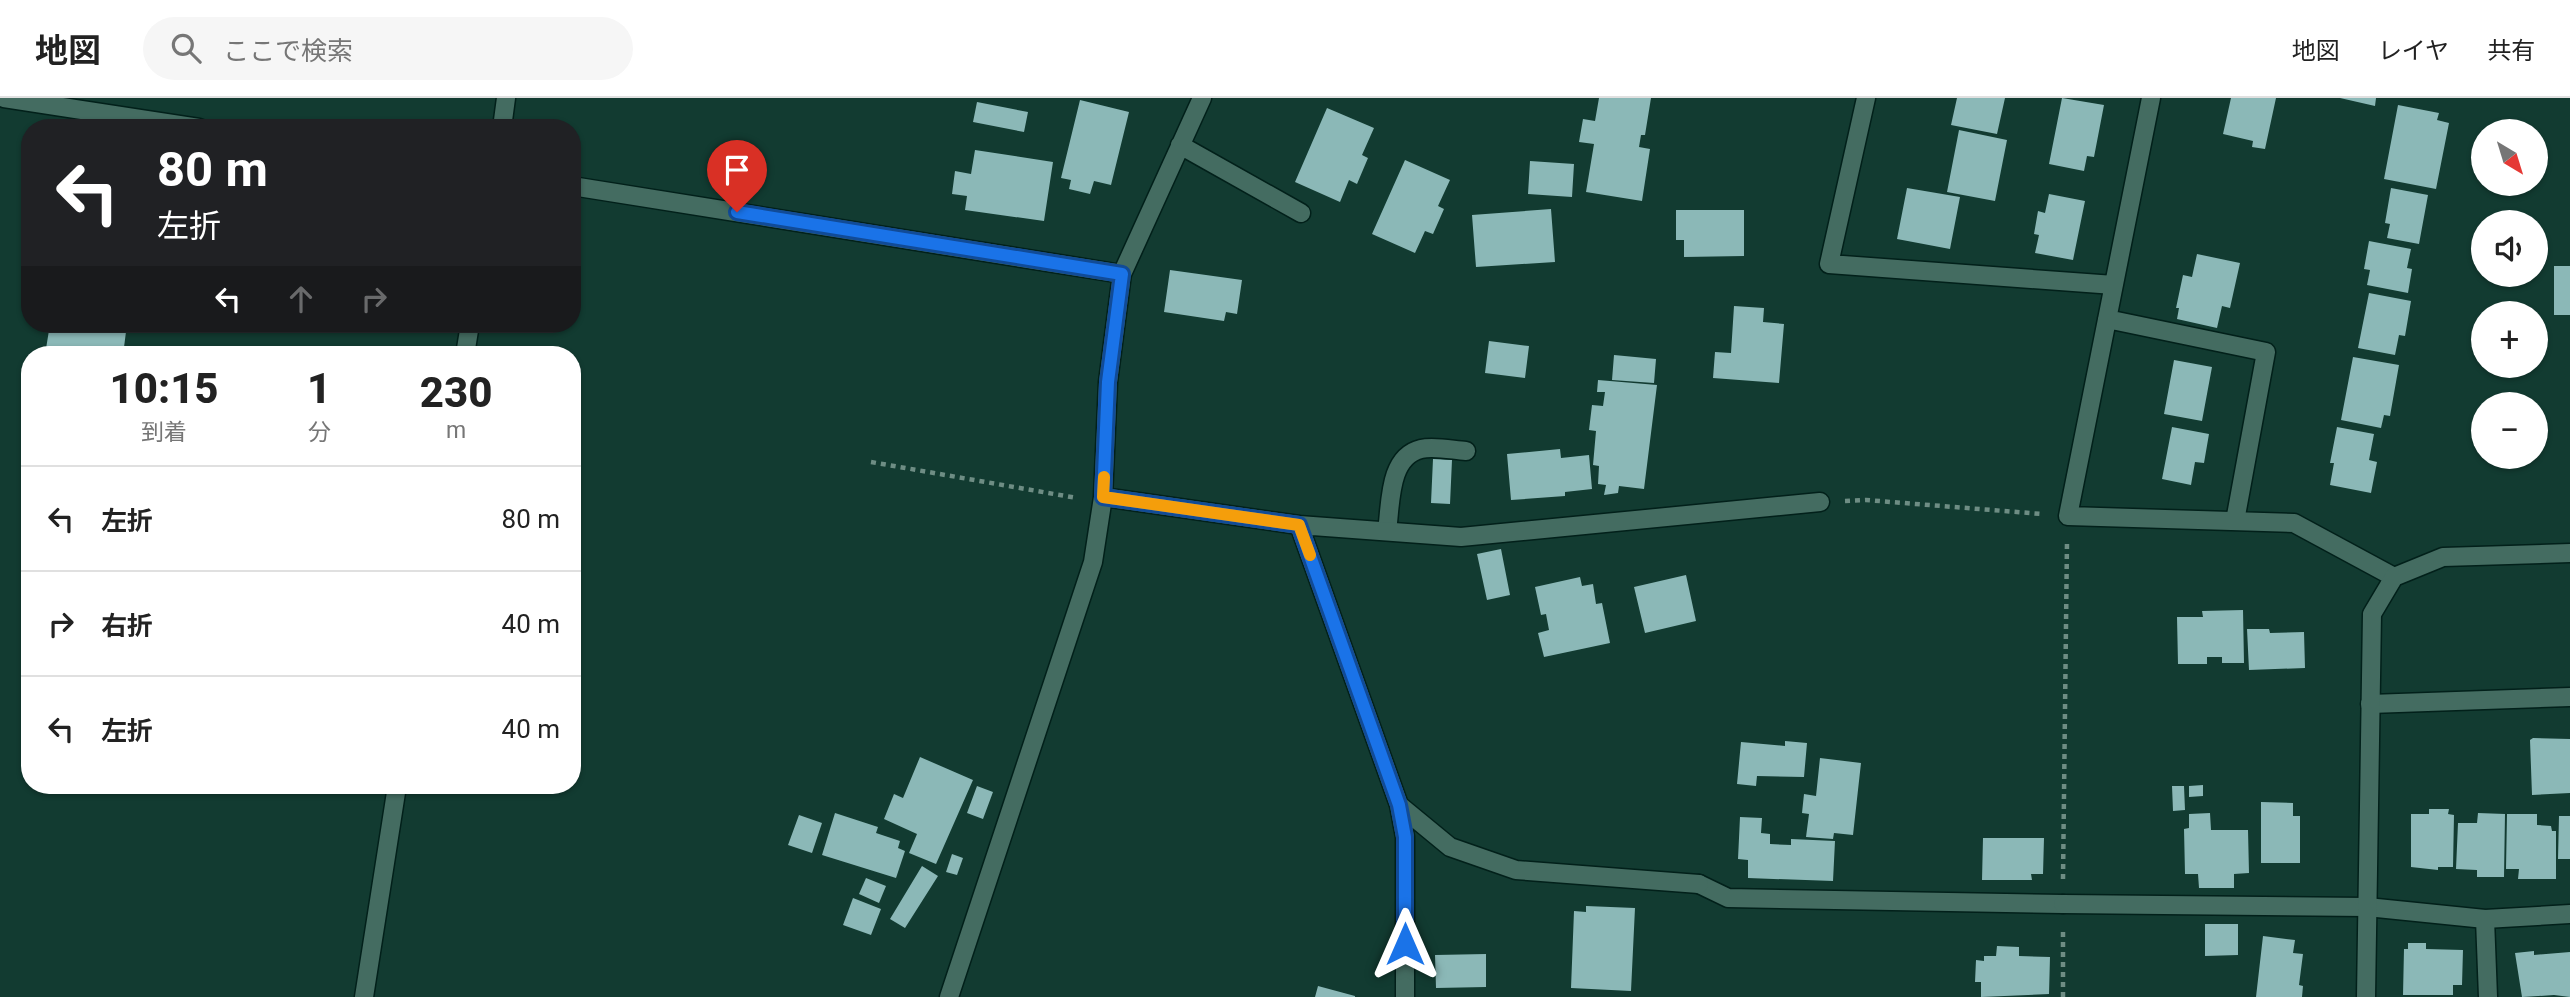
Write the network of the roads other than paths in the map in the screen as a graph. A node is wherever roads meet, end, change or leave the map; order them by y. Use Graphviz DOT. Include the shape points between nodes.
graph roads {
  1 [pos="4,98"];
  2 [pos="506,98"];
  3 [pos="1202,98"];
  4 [pos="1866,98"];
  5 [pos="2151,98"];
  6 [pos="140,119"];
  7 [pos="503,119"];
  8 [pos="1180,145"];
  9 [pos="581,187"];
  10 [pos="1301,213"];
  11 [pos="1122,274"];
  12 [pos="2114,285"];
  13 [pos="2107,319"];
  14 [pos="1466,450"];
  15 [pos="1102,499"];
  16 [pos="1819,502"];
  17 [pos="2235,521"];
  18 [pos="1299,525"];
  19 [pos="1387,531"];
  20 [pos="2570,553"];
  21 [pos="2394,577"];
  22 [pos="2570,697"];
  23 [pos="2370,704"];
  24 [pos="396,794"];
  25 [pos="1399,805"];
  26 [pos="2367,907"];
  27 [pos="2570,914"];
  28 [pos="2485,919"];
  29 [pos="363,997"];
  30 [pos="949,997"];
  31 [pos="1405,997"];
  32 [pos="2366,997"];
  33 [pos="2488,997"];
  1 -- 6 [label="street"];
  2 -- 7 [label="street"];
  3 -- 8 [label="street"];
  4 -- 12 [label="street" via="1829,264"];
  5 -- 12 [label="street"];
  8 -- 10 [label="street"];
  8 -- 11 [label="street"];
  9 -- 11 [label="street"];
  11 -- 15 [label="street" via="1108,382"];
  12 -- 13 [label="street"];
  13 -- 17 [label="street" via="2266,352"];
  13 -- 17 [label="street" via="2068,516"];
  14 -- 19 [label="street" via="1422,449 1407,455 1396,471"];
  15 -- 18 [label="street"];
  15 -- 30 [label="street" via="1093,562"];
  16 -- 19 [label="street" via="1461,537"];
  17 -- 21 [label="street" via="2294,523"];
  18 -- 19 [label="street"];
  18 -- 25 [label="street"];
  20 -- 21 [label="street" via="2443,557"];
  21 -- 23 [label="street" via="2372,614"];
  22 -- 23 [label="street"];
  23 -- 26 [label="street"];
  24 -- 29 [label="street"];
  25 -- 26 [label="street" via="1450,847 1516,870 1699,884 1728,898"];
  25 -- 31 [label="street" via="1405,837"];
  26 -- 28 [label="street"];
  26 -- 32 [label="street"];
  27 -- 28 [label="street"];
  28 -- 33 [label="street"];
}
